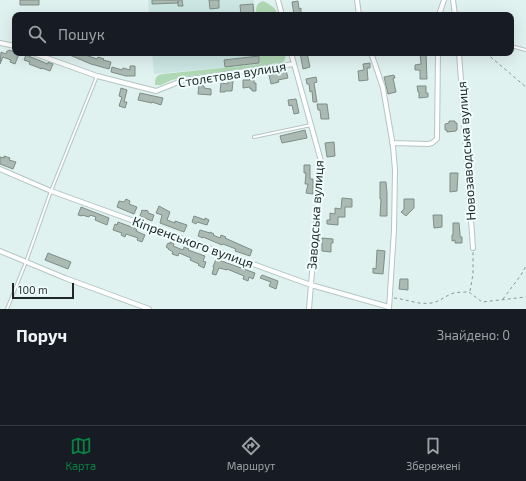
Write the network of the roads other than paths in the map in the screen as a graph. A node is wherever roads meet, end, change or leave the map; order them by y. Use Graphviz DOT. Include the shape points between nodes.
graph roads {
  1 [pos="278,0"];
  2 [pos="357,0"];
  3 [pos="444,0"];
  4 [pos="453,0"];
  5 [pos="281,12"];
  6 [pos="359,12"];
  7 [pos="440,12"];
  8 [pos="455,12"];
  9 [pos="0,43"];
  10 [pos="12,45"];
  11 [pos="514,47"];
  12 [pos="526,50"];
  13 [pos="41,56"];
  14 [pos="292,56"];
  15 [pos="371,56"];
  16 [pos="438,56"];
  17 [pos="459,56"];
  18 [pos="294,64"];
  19 [pos="97,76"];
  20 [pos="312,125"];
  21 [pos="254,137"];
  22 [pos="392,142"];
  23 [pos="0,169"];
  24 [pos="51,191"];
  25 [pos="473,248"];
  26 [pos="0,251"];
  27 [pos="26,262"];
  28 [pos="311,285"];
  29 [pos="389,308"];
  30 [pos="7,309"];
  31 [pos="149,309"];
  32 [pos="309,309"];
  1 -- 5 [label="street"];
  2 -- 6 [label="street"];
  3 -- 7 [label="street"];
  4 -- 8 [label="street"];
  9 -- 10 [label="street"];
  11 -- 12 [label="lane"];
  13 -- 19 [label="street, Столєтова вулиця"];
  14 -- 18 [label="street, Заводська вулиця"];
  15 -- 22 [label="street" via="382,88"];
  16 -- 22 [label="street, Новозаводська вулиця" via="437,139 428,144"];
  17 -- 25 [label="street, Новозаводська вулиця"];
  18 -- 19 [label="street, Столєтова вулиця" via="184,80 156,91"];
  18 -- 20 [label="street, Заводська вулиця"];
  19 -- 24 [label="lane"];
  20 -- 21 [label="lane"];
  20 -- 28 [label="street, Заводська вулиця" via="321,161"];
  22 -- 29 [label="street" via="395,170 394,230"];
  23 -- 24 [label="street, Кіпренського вулиця"];
  24 -- 27 [label="lane"];
  24 -- 28 [label="street, Кіпренського вулиця"];
  26 -- 27 [label="street"];
  27 -- 30 [label="lane"];
  27 -- 31 [label="street"];
  28 -- 29 [label="street, Кіпренського вулиця"];
  28 -- 32 [label="street, Заводська вулиця"];
}
